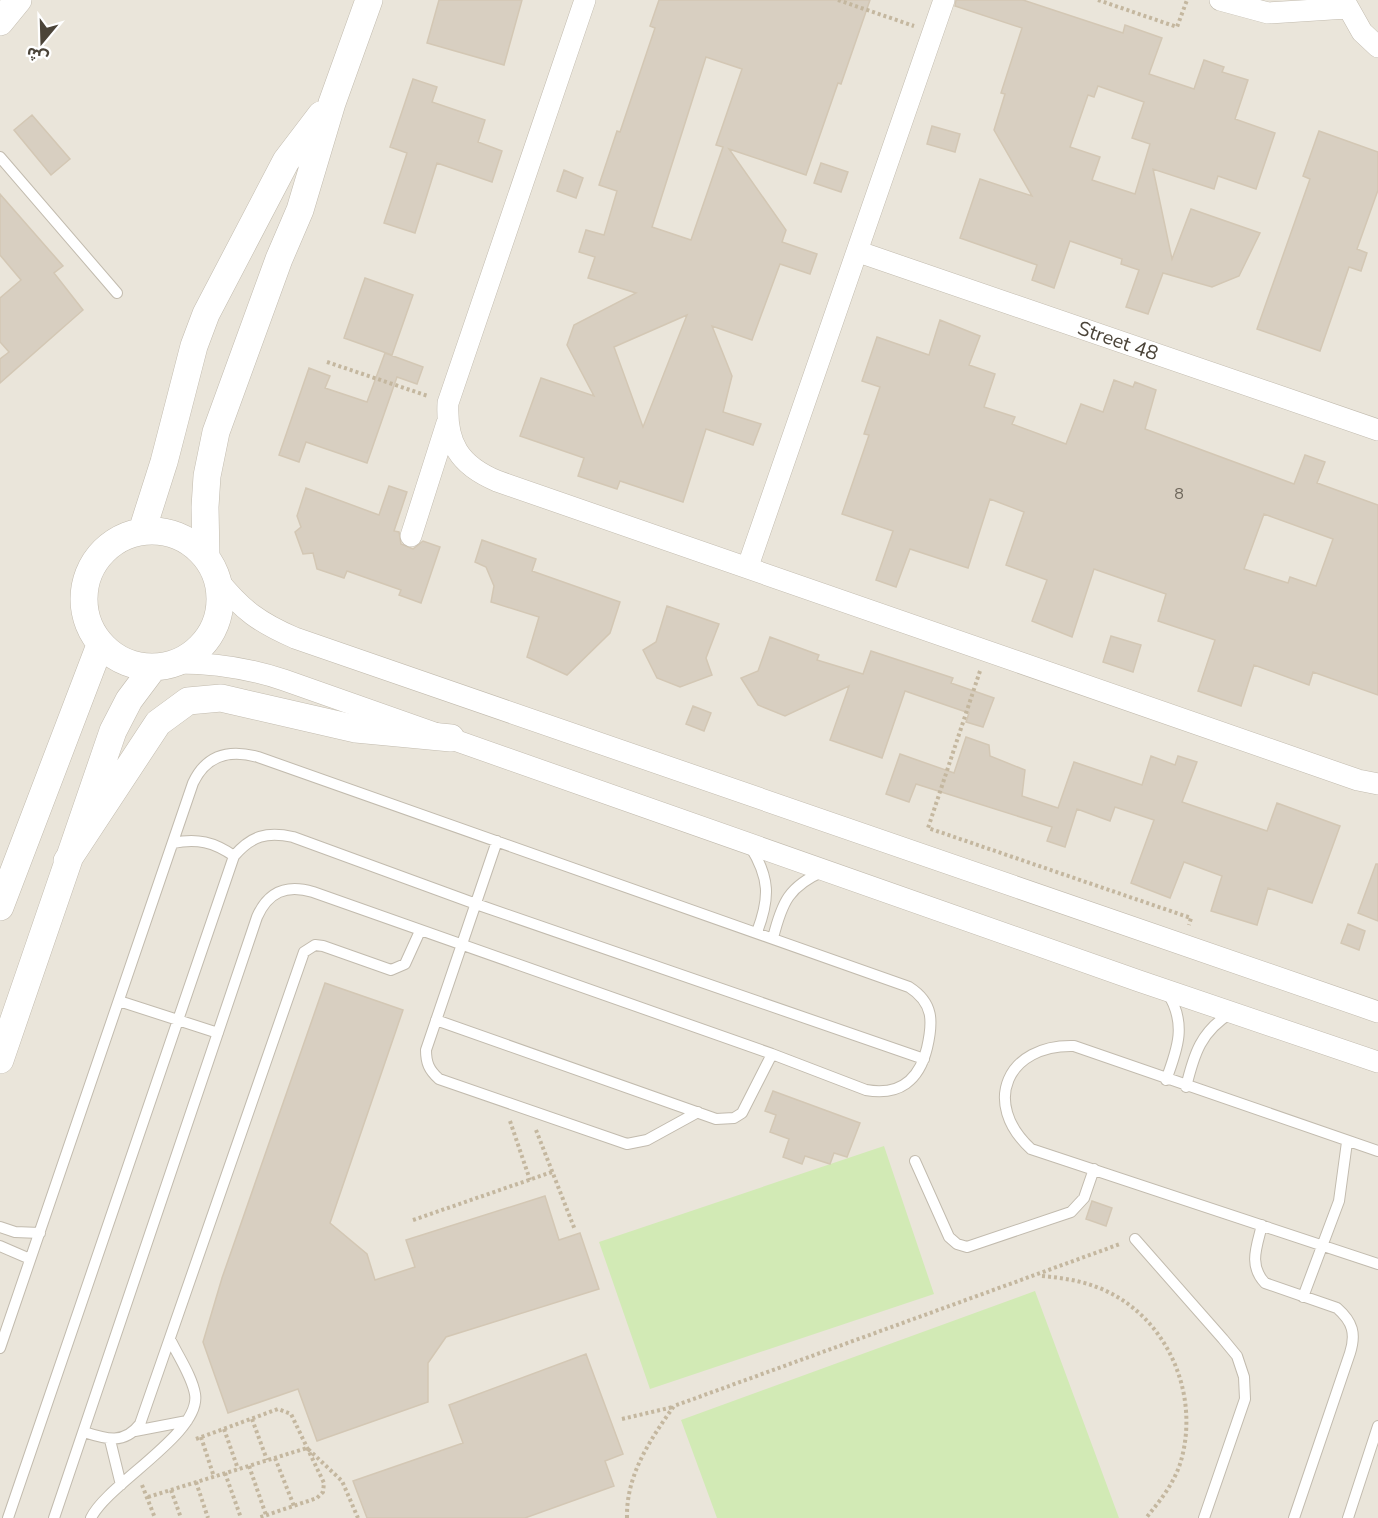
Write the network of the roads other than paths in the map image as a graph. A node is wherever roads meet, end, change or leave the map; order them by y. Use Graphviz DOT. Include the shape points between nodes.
graph roads {
  1 [pos="18,0"];
  2 [pos="369,0"];
  3 [pos="585,0"];
  4 [pos="944,0"];
  5 [pos="1220,0"];
  6 [pos="1345,4"];
  7 [pos="0,22"];
  8 [pos="1378,46"];
  9 [pos="332,103"];
  10 [pos="0,157"];
  11 [pos="859,252"];
  12 [pos="117,293"];
  13 [pos="448,413"];
  14 [pos="1378,430"];
  15 [pos="142,531"];
  16 [pos="411,536"];
  17 [pos="748,566"];
  18 [pos="212,568"];
  19 [pos="100,645"];
  20 [pos="165,665"];
  21 [pos="451,738"];
  22 [pos="1378,784"];
  23 [pos="497,841"];
  24 [pos="173,843"];
  25 [pos="748,844"];
  26 [pos="234,856"];
  27 [pos="67,861"];
  28 [pos="825,871"];
  29 [pos="476,904"];
  30 [pos="0,907"];
  31 [pos="420,931"];
  32 [pos="757,932"];
  33 [pos="773,938"];
  34 [pos="462,946"];
  35 [pos="1165,990"];
  36 [pos="119,1001"];
  37 [pos="1233,1012"];
  38 [pos="1378,1012"];
  39 [pos="177,1020"];
  40 [pos="436,1020"];
  41 [pos="218,1033"];
  42 [pos="772,1054"];
  43 [pos="924,1059"];
  44 [pos="0,1060"];
  45 [pos="1378,1062"];
  46 [pos="1166,1080"];
  47 [pos="1186,1087"];
  48 [pos="698,1112"];
  49 [pos="1347,1142"];
  50 [pos="1378,1151"];
  51 [pos="915,1161"];
  52 [pos="1094,1169"];
  53 [pos="1262,1225"];
  54 [pos="0,1227"];
  55 [pos="40,1233"];
  56 [pos="1135,1239"];
  57 [pos="0,1246"];
  58 [pos="1321,1246"];
  59 [pos="30,1258"];
  60 [pos="1378,1264"];
  61 [pos="1303,1297"];
  62 [pos="170,1339"];
  63 [pos="0,1348"];
  64 [pos="187,1421"];
  65 [pos="1378,1426"];
  66 [pos="135,1431"];
  67 [pos="84,1432"];
  68 [pos="110,1440"];
  69 [pos="122,1485"];
  70 [pos="8,1518"];
  71 [pos="54,1518"];
  72 [pos="91,1518"];
  73 [pos="1204,1518"];
  74 [pos="1294,1518"];
  75 [pos="1348,1518"];
  1 -- 7 [label="street"];
  2 -- 9 [label="street"];
  3 -- 13 [label="street"];
  4 -- 11 [label="street"];
  5 -- 6 [label="street" via="1268,13"];
  6 -- 8 [label="street" via="1362,32"];
  9 -- 15 [label="street" via="286,161 206,314"];
  9 -- 18 [label="street" via="300,210 216,432 205,507"];
  10 -- 12 [label="lane"];
  11 -- 14 [label="street, Street 48"];
  11 -- 17 [label="street"];
  13 -- 16 [label="street"];
  13 -- 17 [label="street" via="457,451 478,473"];
  15 -- 18 [label="street" via="165,532 188,541"];
  15 -- 19 [label="street" via="114,542 94,562 84,588 86,617"];
  17 -- 22 [label="street"];
  18 -- 20 [label="street" via="220,605 214,630 199,650"];
  18 -- 38 [label="street" via="238,605 265,625 295,638"];
  19 -- 20 [label="street" via="132,665"];
  19 -- 30 [label="street"];
  20 -- 21 [label="street" via="217,663 252,669"];
  20 -- 27 [label="street" via="129,700 113,731"];
  21 -- 25 [label="street"];
  21 -- 27 [label="street" via="356,729 221,698 188,701 158,723"];
  23 -- 24 [label="lane" via="258,757 234,753 213,759 198,774"];
  23 -- 29 [label="lane"];
  23 -- 32 [label="lane"];
  24 -- 26 [label="lane" via="205,841"];
  24 -- 36 [label="lane"];
  25 -- 28 [label="street"];
  25 -- 32 [label="lane" via="761,864 767,887 765,910"];
  26 -- 29 [label="lane" via="245,843 276,833"];
  26 -- 39 [label="lane"];
  27 -- 44 [label="street"];
  28 -- 33 [label="lane" via="804,880 788,896"];
  28 -- 35 [label="street"];
  29 -- 34 [label="lane"];
  29 -- 43 [label="lane"];
  31 -- 34 [label="lane"];
  31 -- 41 [label="lane" via="299,888 272,894 256,917"];
  31 -- 62 [label="lane" via="405,964 391,970 323,946 315,945 304,952"];
  32 -- 33 [label="lane"];
  33 -- 43 [label="lane" via="920,994 932,1016"];
  34 -- 40 [label="lane"];
  34 -- 42 [label="lane"];
  35 -- 37 [label="street"];
  35 -- 46 [label="lane" via="1180,1021 1180,1038"];
  36 -- 39 [label="lane"];
  36 -- 55 [label="lane"];
  37 -- 45 [label="street"];
  37 -- 47 [label="lane" via="1201,1038"];
  39 -- 41 [label="lane"];
  39 -- 70 [label="lane"];
  40 -- 48 [label="lane"];
  40 -- 48 [label="lane" via="426,1050 431,1071 439,1079 503,1102 627,1144 648,1140"];
  41 -- 67 [label="lane"];
  42 -- 43 [label="lane" via="881,1093 909,1084"];
  42 -- 48 [label="lane" via="742,1113 726,1120"];
  46 -- 47 [label="lane"];
  46 -- 52 [label="lane" via="1074,1046 1037,1051 1021,1062 1010,1076 1004,1094 1006,1115 1015,1134 1031,1149"];
  47 -- 49 [label="lane"];
  49 -- 50 [label="lane"];
  49 -- 58 [label="lane" via="1339,1201"];
  51 -- 52 [label="lane" via="949,1237 967,1247 1071,1212 1084,1198"];
  52 -- 53 [label="lane"];
  53 -- 58 [label="lane"];
  53 -- 61 [label="lane" via="1254,1264 1257,1275 1265,1283"];
  54 -- 55 [label="lane"];
  55 -- 59 [label="lane"];
  56 -- 73 [label="lane" via="1237,1356 1244,1377 1242,1410"];
  57 -- 59 [label="lane"];
  58 -- 60 [label="lane"];
  58 -- 61 [label="lane"];
  59 -- 63 [label="lane"];
  61 -- 74 [label="lane" via="1337,1308 1353,1328 1354,1341"];
  62 -- 64 [label="lane" via="196,1394"];
  62 -- 66 [label="lane"];
  64 -- 66 [label="lane"];
  64 -- 69 [label="lane"];
  65 -- 75 [label="lane"];
  66 -- 68 [label="lane"];
  67 -- 68 [label="lane"];
  67 -- 71 [label="lane"];
  68 -- 69 [label="lane"];
  69 -- 72 [label="lane" via="100,1504"];
}
